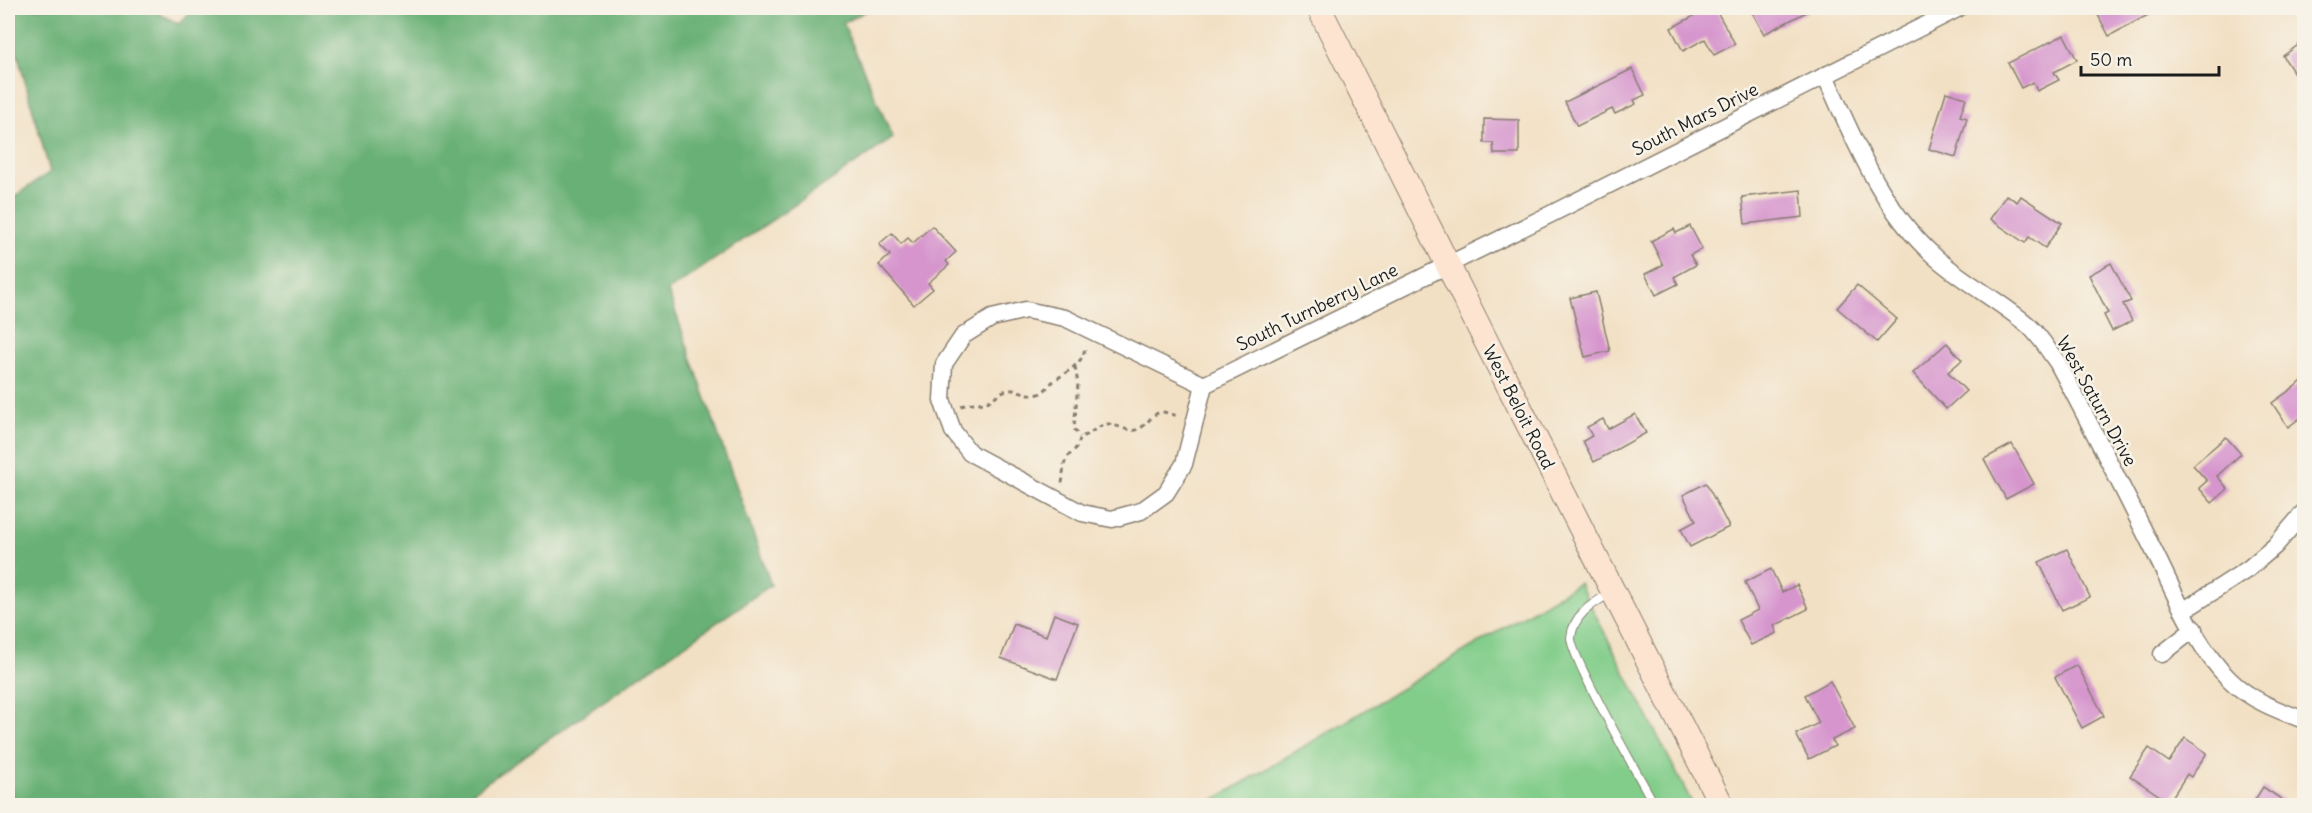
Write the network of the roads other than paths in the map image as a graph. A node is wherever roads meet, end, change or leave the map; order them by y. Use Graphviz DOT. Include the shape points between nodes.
graph roads {
  1 [pos="1319,8"];
  2 [pos="1959,8"];
  3 [pos="1825,75"];
  4 [pos="1448,265"];
  5 [pos="1203,384"];
  6 [pos="2304,512"];
  7 [pos="1613,591"];
  8 [pos="2183,611"];
  9 [pos="2194,629"];
  10 [pos="2162,654"];
  11 [pos="2304,720"];
  12 [pos="1655,806"];
  13 [pos="1722,806"];
  1 -- 4 [label="main road, West Beloit Road"];
  2 -- 3 [label="street, South Mars Drive"];
  3 -- 4 [label="street, South Mars Drive"];
  3 -- 8 [label="street, West Saturn Drive" via="1875,177 1913,237 2029,327 2057,362"];
  4 -- 5 [label="street, South Turnberry Lane"];
  4 -- 7 [label="main road, West Beloit Road"];
  5 -- 5 [label="street" via="1065,318 1026,310 992,318 963,336 944,364 942,400 953,431 970,453 1082,513 1112,519 1141,511 1166,493 1184,465"];
  6 -- 8 [label="street" via="2275,546 2248,569"];
  7 -- 12 [label="lane" via="1586,608 1571,639 1585,674"];
  7 -- 13 [label="main road, West Beloit Road"];
  8 -- 9 [label="street, West Saturn Drive"];
  9 -- 10 [label="street"];
  9 -- 11 [label="street, West Saturn Drive" via="2228,678 2244,692"];
}
